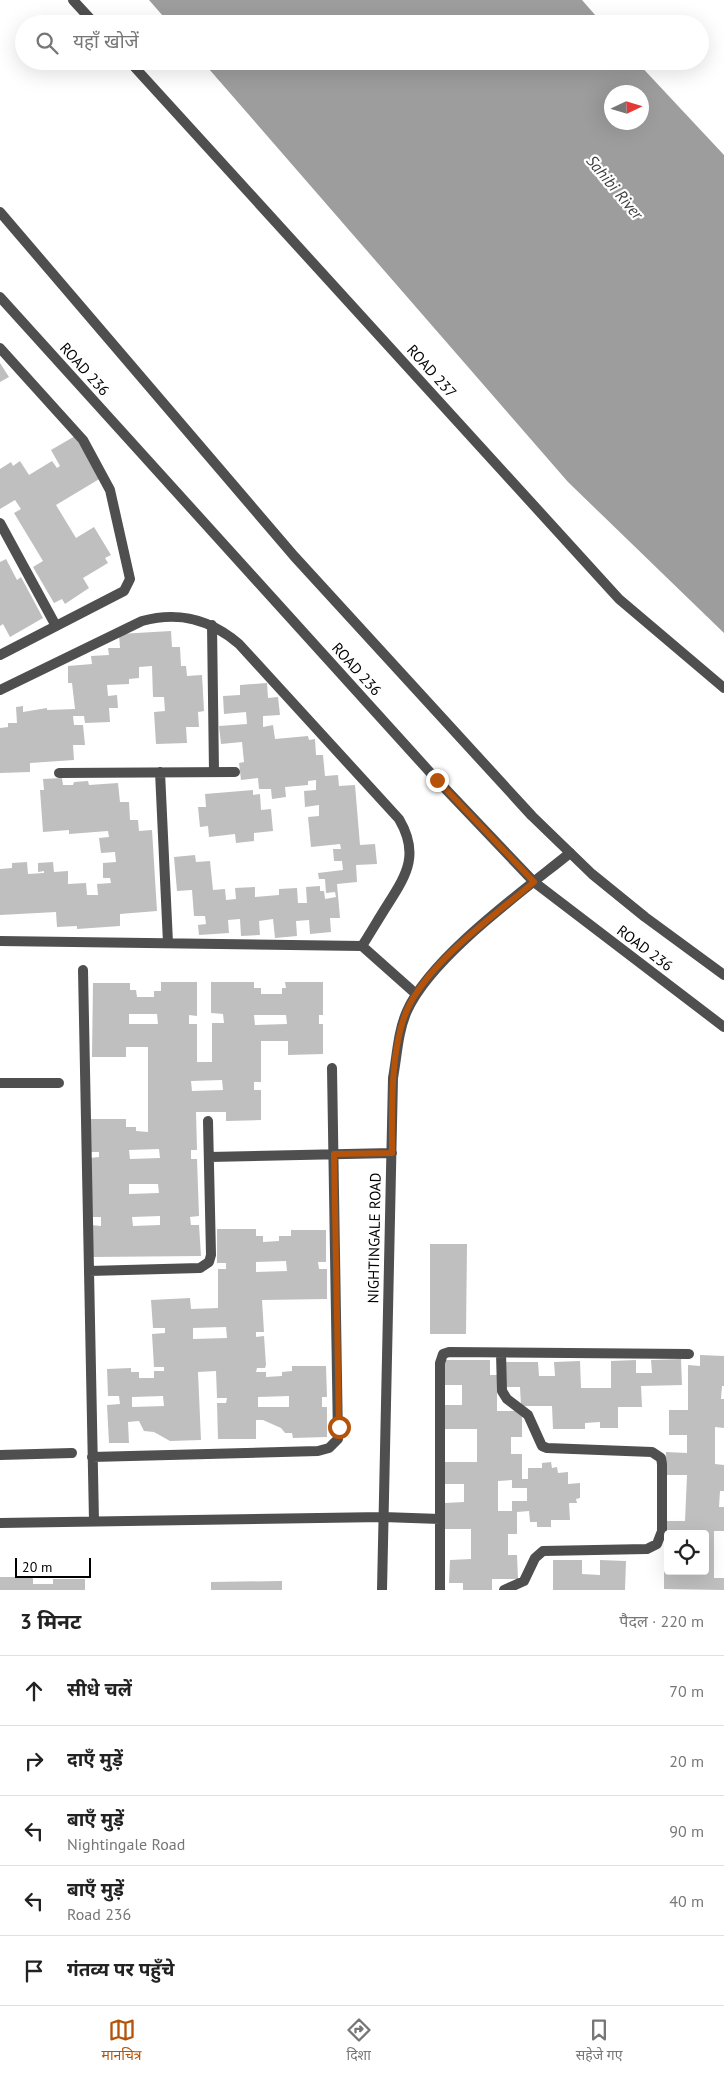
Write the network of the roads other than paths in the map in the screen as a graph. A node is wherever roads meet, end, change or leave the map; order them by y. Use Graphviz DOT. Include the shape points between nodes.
graph roads {
  1 [pos="73,0"];
  2 [pos="87,15"];
  3 [pos="137,70"];
  4 [pos="0,212"];
  5 [pos="0,297"];
  6 [pos="0,348"];
  7 [pos="0,523"];
  8 [pos="212,625"];
  9 [pos="56,626"];
  10 [pos="0,655"];
  11 [pos="724,688"];
  12 [pos="0,690"];
  13 [pos="160,772"];
  14 [pos="214,772"];
  15 [pos="235,772"];
  16 [pos="60,773"];
  17 [pos="570,853"];
  18 [pos="534,882"];
  19 [pos="0,941"];
  20 [pos="168,943"];
  21 [pos="362,946"];
  22 [pos="83,970"];
  23 [pos="724,975"];
  24 [pos="416,994"];
  25 [pos="724,1027"];
  26 [pos="332,1068"];
  27 [pos="0,1083"];
  28 [pos="59,1083"];
  29 [pos="208,1121"];
  30 [pos="392,1153"];
  31 [pos="334,1154"];
  32 [pos="209,1157"];
  33 [pos="89,1272"];
  34 [pos="501,1353"];
  35 [pos="689,1354"];
  36 [pos="72,1454"];
  37 [pos="0,1455"];
  38 [pos="92,1457"];
  39 [pos="383,1517"];
  40 [pos="440,1519"];
  41 [pos="94,1520"];
  42 [pos="0,1523"];
  43 [pos="382,1590"];
  44 [pos="440,1590"];
  45 [pos="504,1590"];
  1 -- 2 [label="street"];
  3 -- 11 [label="street, ROAD 237" via="619,599"];
  4 -- 17 [label="street" via="294,556 532,816"];
  5 -- 18 [label="street, ROAD 236" via="437,780"];
  6 -- 9 [label="street" via="84,440 110,490 130,579 124,590"];
  7 -- 9 [label="street"];
  8 -- 12 [label="street" via="188,617 172,616 142,621"];
  8 -- 14 [label="street"];
  8 -- 21 [label="street" via="239,644 404,828 410,854 408,869"];
  9 -- 10 [label="street"];
  13 -- 14 [label="street"];
  13 -- 16 [label="street"];
  13 -- 20 [label="street"];
  14 -- 15 [label="street"];
  17 -- 18 [label="street, NIGHTINGALE ROAD"];
  17 -- 23 [label="street" via="645,917"];
  18 -- 24 [label="street, NIGHTINGALE ROAD" via="454,950"];
  18 -- 25 [label="street, ROAD 236"];
  19 -- 20 [label="street"];
  20 -- 21 [label="street"];
  21 -- 24 [label="street"];
  22 -- 33 [label="street"];
  24 -- 30 [label="street, NIGHTINGALE ROAD" via="406,1012 393,1078"];
  26 -- 31 [label="street"];
  27 -- 28 [label="street"];
  29 -- 32 [label="street"];
  30 -- 31 [label="street"];
  30 -- 39 [label="street, NIGHTINGALE ROAD"];
  31 -- 32 [label="street"];
  31 -- 38 [label="street" via="338,1438 329,1448 318,1451"];
  32 -- 33 [label="street" via="211,1256 206,1266"];
  33 -- 38 [label="street"];
  34 -- 35 [label="street"];
  34 -- 40 [label="street" via="443,1354 440,1363"];
  34 -- 45 [label="street" via="502,1391 528,1415 542,1446 652,1452 657,1454 662,1464 662,1532 654,1547 543,1551 535,1558 524,1581"];
  36 -- 37 [label="street"];
  38 -- 41 [label="street"];
  39 -- 40 [label="street"];
  39 -- 41 [label="street"];
  39 -- 43 [label="street, NIGHTINGALE ROAD"];
  40 -- 44 [label="street"];
  41 -- 42 [label="street"];
}
